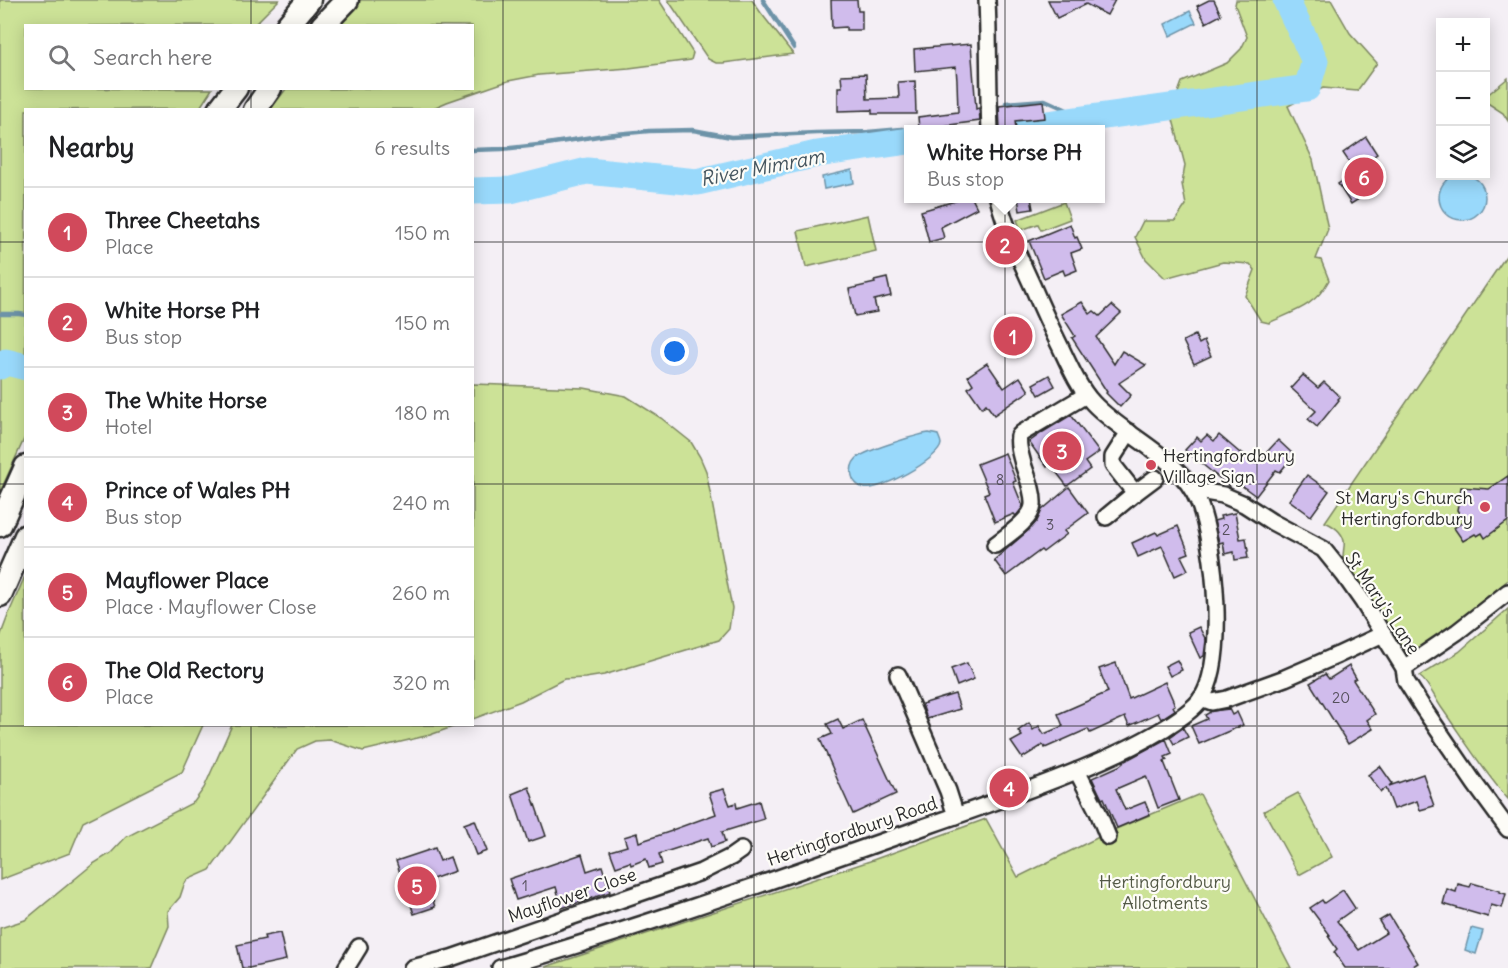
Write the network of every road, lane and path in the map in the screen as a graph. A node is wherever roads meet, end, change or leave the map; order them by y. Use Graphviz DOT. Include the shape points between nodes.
graph roads {
  1 [pos="309,0"];
  2 [pos="346,0"];
  3 [pos="987,0"];
  4 [pos="288,24"];
  5 [pos="324,24"];
  6 [pos="234,90"];
  7 [pos="269,90"];
  8 [pos="221,108"];
  9 [pos="256,108"];
  10 [pos="989,123"];
  11 [pos="1000,203"];
  12 [pos="1086,395"];
  13 [pos="1129,432"];
  14 [pos="24,471"];
  15 [pos="1155,478"];
  16 [pos="1193,490"];
  17 [pos="1136,493"];
  18 [pos="1106,517"];
  19 [pos="0,525"];
  20 [pos="24,541"];
  21 [pos="995,545"];
  22 [pos="1508,591"];
  23 [pos="0,595"];
  24 [pos="1383,634"];
  25 [pos="1404,668"];
  26 [pos="898,675"];
  27 [pos="1201,698"];
  28 [pos="1077,771"];
  29 [pos="956,816"];
  30 [pos="1508,829"];
  31 [pos="1108,837"];
  32 [pos="741,850"];
  33 [pos="359,947"];
  34 [pos="346,968"];
  35 [pos="412,968"];
  36 [pos="500,968"];
  1 -- 4 [label="highway"];
  2 -- 5 [label="highway"];
  3 -- 10 [label="street"];
  6 -- 8 [label="highway"];
  7 -- 9 [label="highway"];
  11 -- 12 [label="street, Hertingfordbury Road" via="1017,252"];
  12 -- 13 [label="street, Hertingfordbury Road"];
  12 -- 21 [label="street" via="1019,436 1033,507 1025,521"];
  13 -- 16 [label="street, Hertingfordbury Road" via="1175,468"];
  13 -- 17 [label="street" via="1113,457 1113,465"];
  14 -- 19 [label="highway"];
  15 -- 17 [label="street"];
  16 -- 24 [label="street, St Mary's Lane" via="1223,495 1244,504 1323,549"];
  16 -- 27 [label="street, Hertingfordbury Road" via="1206,525 1216,603 1215,658"];
  17 -- 18 [label="street"];
  20 -- 23 [label="highway"];
  22 -- 25 [label="street"];
  24 -- 25 [label="street, St Mary's Lane"];
  24 -- 27 [label="street" via="1227,699 1212,702"];
  25 -- 30 [label="street, St Mary's Lane" via="1423,708"];
  26 -- 29 [label="street"];
  27 -- 28 [label="street, Hertingfordbury Road" via="1149,738"];
  28 -- 29 [label="street, Hertingfordbury Road"];
  28 -- 31 [label="street"];
  29 -- 36 [label="street, Hertingfordbury Road" via="673,914"];
  32 -- 35 [label="street, Mayflower Close" via="701,872"];
  33 -- 34 [label="street"];
}
